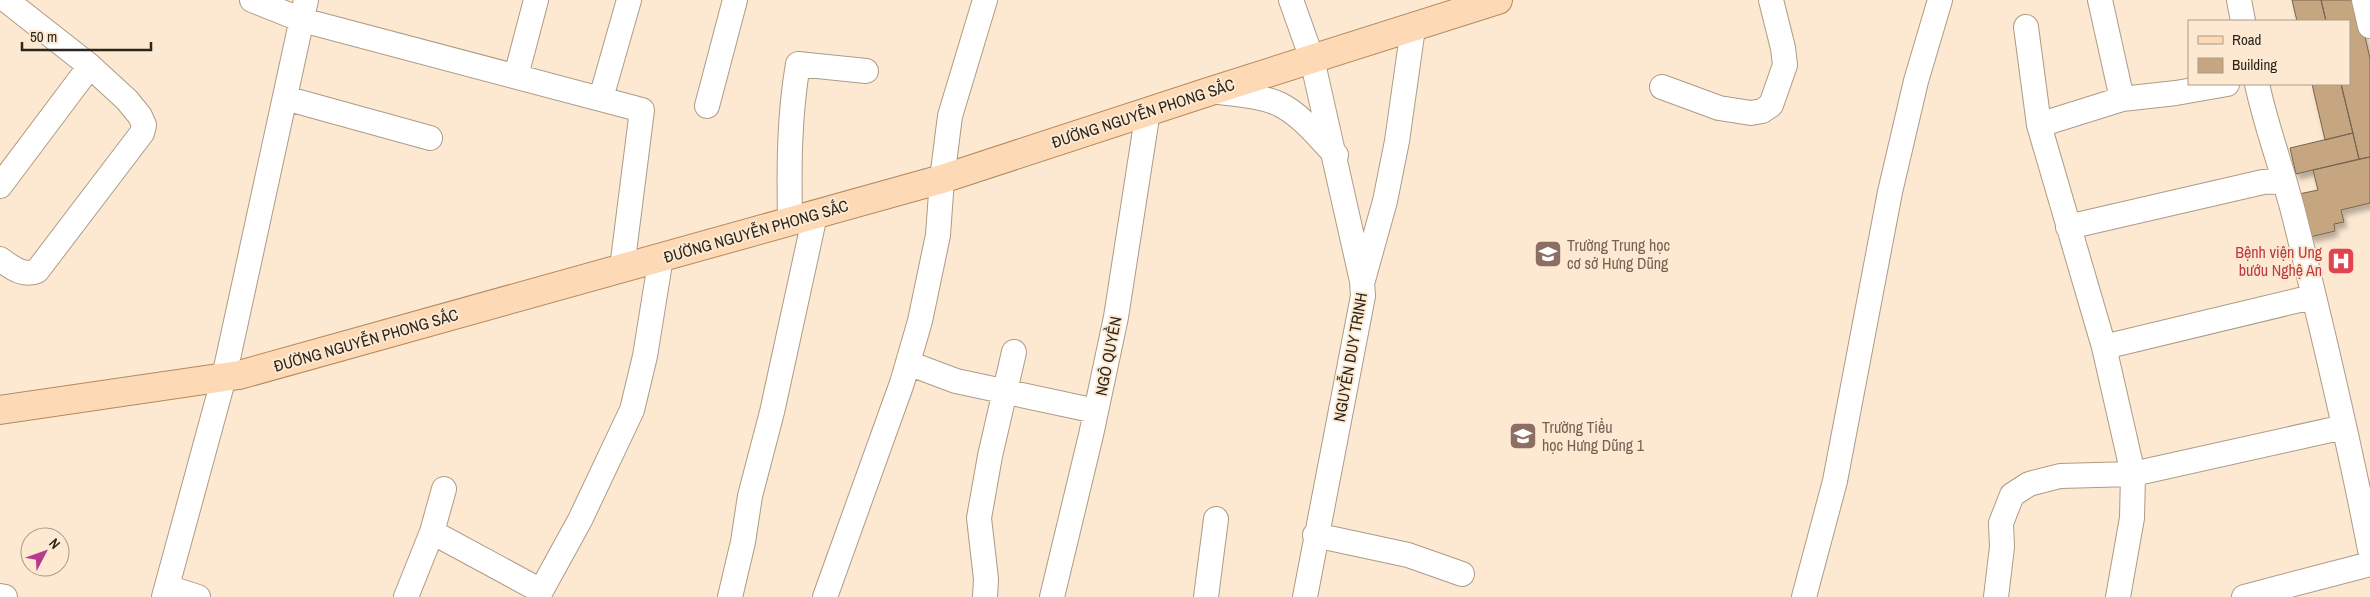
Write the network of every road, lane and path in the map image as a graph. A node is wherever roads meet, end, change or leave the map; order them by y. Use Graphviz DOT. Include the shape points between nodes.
graph roads {
  1 [pos="6,0"];
  2 [pos="252,0"];
  3 [pos="536,0"];
  4 [pos="629,0"];
  5 [pos="735,0"];
  6 [pos="985,0"];
  7 [pos="1291,0"];
  8 [pos="1498,0"];
  9 [pos="1772,0"];
  10 [pos="1940,0"];
  11 [pos="2100,0"];
  12 [pos="2239,0"];
  13 [pos="2364,0"];
  14 [pos="1471,4"];
  15 [pos="304,10"];
  16 [pos="2244,20"];
  17 [pos="2370,26"];
  18 [pos="2026,27"];
  19 [pos="1413,28"];
  20 [pos="1312,59"];
  21 [pos="90,66"];
  22 [pos="866,71"];
  23 [pos="516,76"];
  24 [pos="2221,85"];
  25 [pos="2257,85"];
  26 [pos="1662,87"];
  27 [pos="1211,91"];
  28 [pos="285,98"];
  29 [pos="601,98"];
  30 [pos="2122,99"];
  31 [pos="707,106"];
  32 [pos="1148,111"];
  33 [pos="2039,125"];
  34 [pos="430,138"];
  35 [pos="1336,156"];
  36 [pos="942,179"];
  37 [pos="2284,181"];
  38 [pos="0,186"];
  39 [pos="803,218"];
  40 [pos="2068,227"];
  41 [pos="661,257"];
  42 [pos="0,259"];
  43 [pos="622,268"];
  44 [pos="1362,281"];
  45 [pos="2312,297"];
  46 [pos="2104,347"];
  47 [pos="1014,352"];
  48 [pos="908,363"];
  49 [pos="224,377"];
  50 [pos="1004,392"];
  51 [pos="0,410"];
  52 [pos="1096,411"];
  53 [pos="2344,427"];
  54 [pos="2132,474"];
  55 [pos="444,489"];
  56 [pos="1216,519"];
  57 [pos="432,532"];
  58 [pos="1315,535"];
  59 [pos="2370,550"];
  60 [pos="2370,564"];
  61 [pos="1462,574"];
  62 [pos="165,592"];
  63 [pos="0,596"];
  64 [pos="2000,596"];
  65 [pos="5,597"];
  66 [pos="198,597"];
  67 [pos="406,597"];
  68 [pos="730,597"];
  69 [pos="825,597"];
  70 [pos="985,597"];
  71 [pos="1052,597"];
  72 [pos="1206,597"];
  73 [pos="1305,597"];
  74 [pos="1804,597"];
  75 [pos="2118,597"];
  76 [pos="2244,597"];
  1 -- 21 [label="street"];
  2 -- 15 [label="street"];
  3 -- 23 [label="street"];
  4 -- 29 [label="street"];
  5 -- 31 [label="street"];
  6 -- 36 [label="street" via="950,116"];
  7 -- 20 [label="street, NGUYỄN DUY TRINH"];
  8 -- 14 [label="main road, ĐƯỜNG NGUYỄN PHONG SẮC"];
  9 -- 26 [label="street" via="1784,66 1771,106 1751,113 1719,108"];
  10 -- 74 [label="street" via="1916,81 1890,192 1836,481"];
  11 -- 30 [label="street"];
  12 -- 16 [label="street"];
  13 -- 17 [label="street"];
  14 -- 19 [label="main road, ĐƯỜNG NGUYỄN PHONG SẮC"];
  15 -- 23 [label="street"];
  15 -- 28 [label="street"];
  18 -- 33 [label="street"];
  19 -- 20 [label="main road, ĐƯỜNG NGUYỄN PHONG SẮC"];
  19 -- 44 [label="street" via="1385,201"];
  20 -- 27 [label="main road, ĐƯỜNG NGUYỄN PHONG SẮC"];
  20 -- 35 [label="street, NGUYỄN DUY TRINH"];
  21 -- 38 [label="street"];
  21 -- 42 [label="street" via="140,116 144,125 142,132 37,271 22,272"];
  22 -- 39 [label="street" via="798,64 789,160"];
  23 -- 29 [label="street"];
  24 -- 30 [label="street"];
  25 -- 37 [label="street"];
  27 -- 32 [label="main road, ĐƯỜNG NGUYỄN PHONG SẮC"];
  27 -- 35 [label="street" via="1259,98 1280,105 1302,121"];
  28 -- 34 [label="street"];
  28 -- 49 [label="street"];
  29 -- 43 [label="street" via="642,110"];
  30 -- 33 [label="street"];
  32 -- 36 [label="main road, ĐƯỜNG NGUYỄN PHONG SẮC"];
  32 -- 52 [label="street, NGÔ QUYỀN" via="1116,317"];
  33 -- 40 [label="street"];
  35 -- 44 [label="street, NGUYỄN DUY TRINH"];
  36 -- 39 [label="main road, ĐƯỜNG NGUYỄN PHONG SẮC"];
  36 -- 48 [label="street" via="938,235"];
  37 -- 40 [label="street" via="2263,182"];
  37 -- 45 [label="street"];
  39 -- 41 [label="main road, ĐƯỜNG NGUYỄN PHONG SẮC"];
  39 -- 68 [label="street" via="772,412 750,496"];
  40 -- 46 [label="street"];
  41 -- 43 [label="main road, ĐƯỜNG NGUYỄN PHONG SẮC"];
  41 -- 57 [label="street" via="632,410 580,520 542,590"];
  43 -- 49 [label="main road, ĐƯỜNG NGUYỄN PHONG SẮC"];
  44 -- 58 [label="street, NGUYỄN DUY TRINH" via="1361,310"];
  45 -- 46 [label="street"];
  45 -- 53 [label="street" via="2330,359"];
  46 -- 54 [label="street"];
  47 -- 50 [label="street"];
  48 -- 50 [label="street" via="956,381"];
  48 -- 69 [label="street"];
  49 -- 51 [label="main road, ĐƯỜNG NGUYỄN PHONG SẮC"];
  49 -- 62 [label="street"];
  50 -- 52 [label="street"];
  50 -- 70 [label="street" via="979,518"];
  52 -- 71 [label="street, NGÔ QUYỀN"];
  53 -- 54 [label="street"];
  53 -- 59 [label="street"];
  54 -- 64 [label="street" via="2060,476 2029,484 2012,495 2001,523"];
  54 -- 75 [label="street" via="2132,518"];
  55 -- 57 [label="street"];
  56 -- 72 [label="street"];
  57 -- 67 [label="street"];
  58 -- 61 [label="street" via="1408,554"];
  58 -- 73 [label="street, NGUYỄN DUY TRINH"];
  60 -- 76 [label="street"];
  62 -- 66 [label="street"];
  63 -- 65 [label="street"];
}
